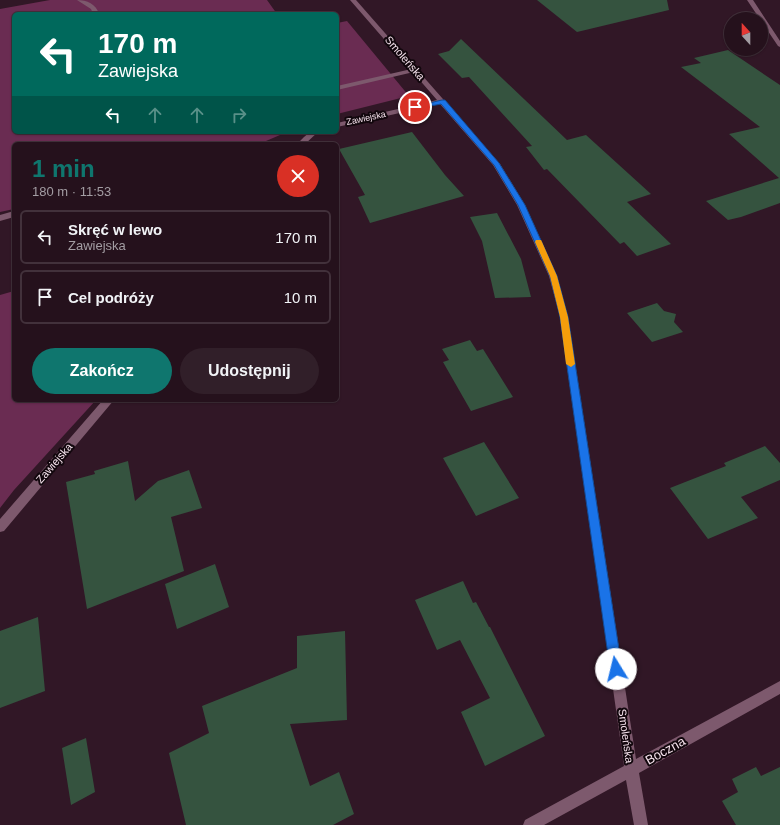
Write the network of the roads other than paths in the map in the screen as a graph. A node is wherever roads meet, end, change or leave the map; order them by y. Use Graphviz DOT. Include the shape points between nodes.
graph roads {
  1 [pos="80,0"];
  2 [pos="353,0"];
  3 [pos="750,0"];
  4 [pos="95,12"];
  5 [pos="780,45"];
  6 [pos="416,70"];
  7 [pos="339,88"];
  8 [pos="442,102"];
  9 [pos="339,124"];
  10 [pos="312,134"];
  11 [pos="303,142"];
  12 [pos="12,215"];
  13 [pos="0,218"];
  14 [pos="107,402"];
  15 [pos="0,527"];
  16 [pos="780,687"];
  17 [pos="630,769"];
  18 [pos="530,825"];
  19 [pos="641,825"];
  1 -- 4 [label="street" via="94,8"];
  2 -- 6 [label="street, Smoleńska"];
  3 -- 5 [label="street"];
  6 -- 7 [label="street"];
  6 -- 8 [label="street, Smoleńska"];
  8 -- 9 [label="street, Zawiejska"];
  8 -- 17 [label="street, Smoleńska" via="496,164 521,205 553,276 564,317"];
  10 -- 11 [label="street"];
  12 -- 13 [label="street"];
  14 -- 15 [label="street, Zawiejska"];
  16 -- 17 [label="street, Boczna"];
  17 -- 18 [label="street, Boczna"];
  17 -- 19 [label="street, Smoleńska"];
}
